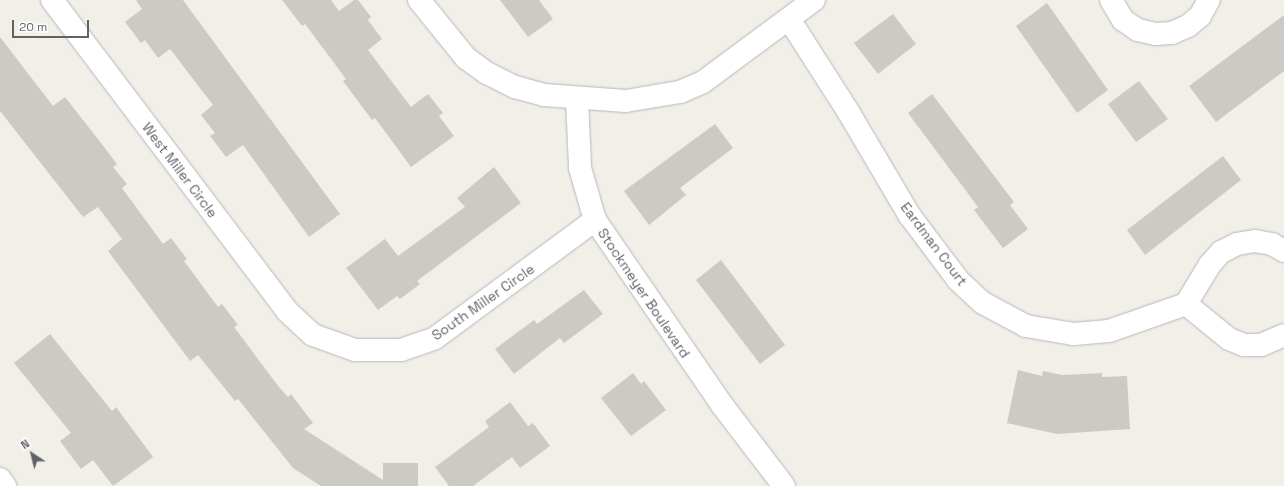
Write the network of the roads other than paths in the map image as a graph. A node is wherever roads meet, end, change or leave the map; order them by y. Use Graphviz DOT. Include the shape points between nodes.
graph roads {
  1 [pos="52,0"];
  2 [pos="419,0"];
  3 [pos="814,0"];
  4 [pos="1111,0"];
  5 [pos="1209,0"];
  6 [pos="789,19"];
  7 [pos="577,98"];
  8 [pos="595,220"];
  9 [pos="1284,251"];
  10 [pos="1186,304"];
  11 [pos="313,335"];
  12 [pos="1284,335"];
  13 [pos="0,479"];
  14 [pos="5,486"];
  15 [pos="784,486"];
  1 -- 11 [label="street, West Miller Circle" via="287,311"];
  2 -- 7 [label="street" via="449,40 466,58 487,73 515,88 544,95"];
  3 -- 6 [label="street"];
  4 -- 5 [label="street" via="1123,20 1138,30 1156,34 1172,33 1188,26 1200,16"];
  6 -- 7 [label="street" via="746,48 724,68 680,92 626,101"];
  6 -- 10 [label="street, Eardman Court" via="849,112 910,216 958,280 983,303 1026,326 1074,334 1109,331"];
  7 -- 8 [label="street, Stockmeyer Boulevard" via="580,168"];
  8 -- 11 [label="street, South Miller Circle" via="436,338 401,350 355,350"];
  8 -- 15 [label="street, Stockmeyer Boulevard" via="722,405"];
  9 -- 10 [label="street" via="1272,244 1255,241 1237,244 1221,252 1209,266"];
  10 -- 12 [label="street" via="1229,339 1244,345 1261,345"];
  13 -- 14 [label="street"];
}
